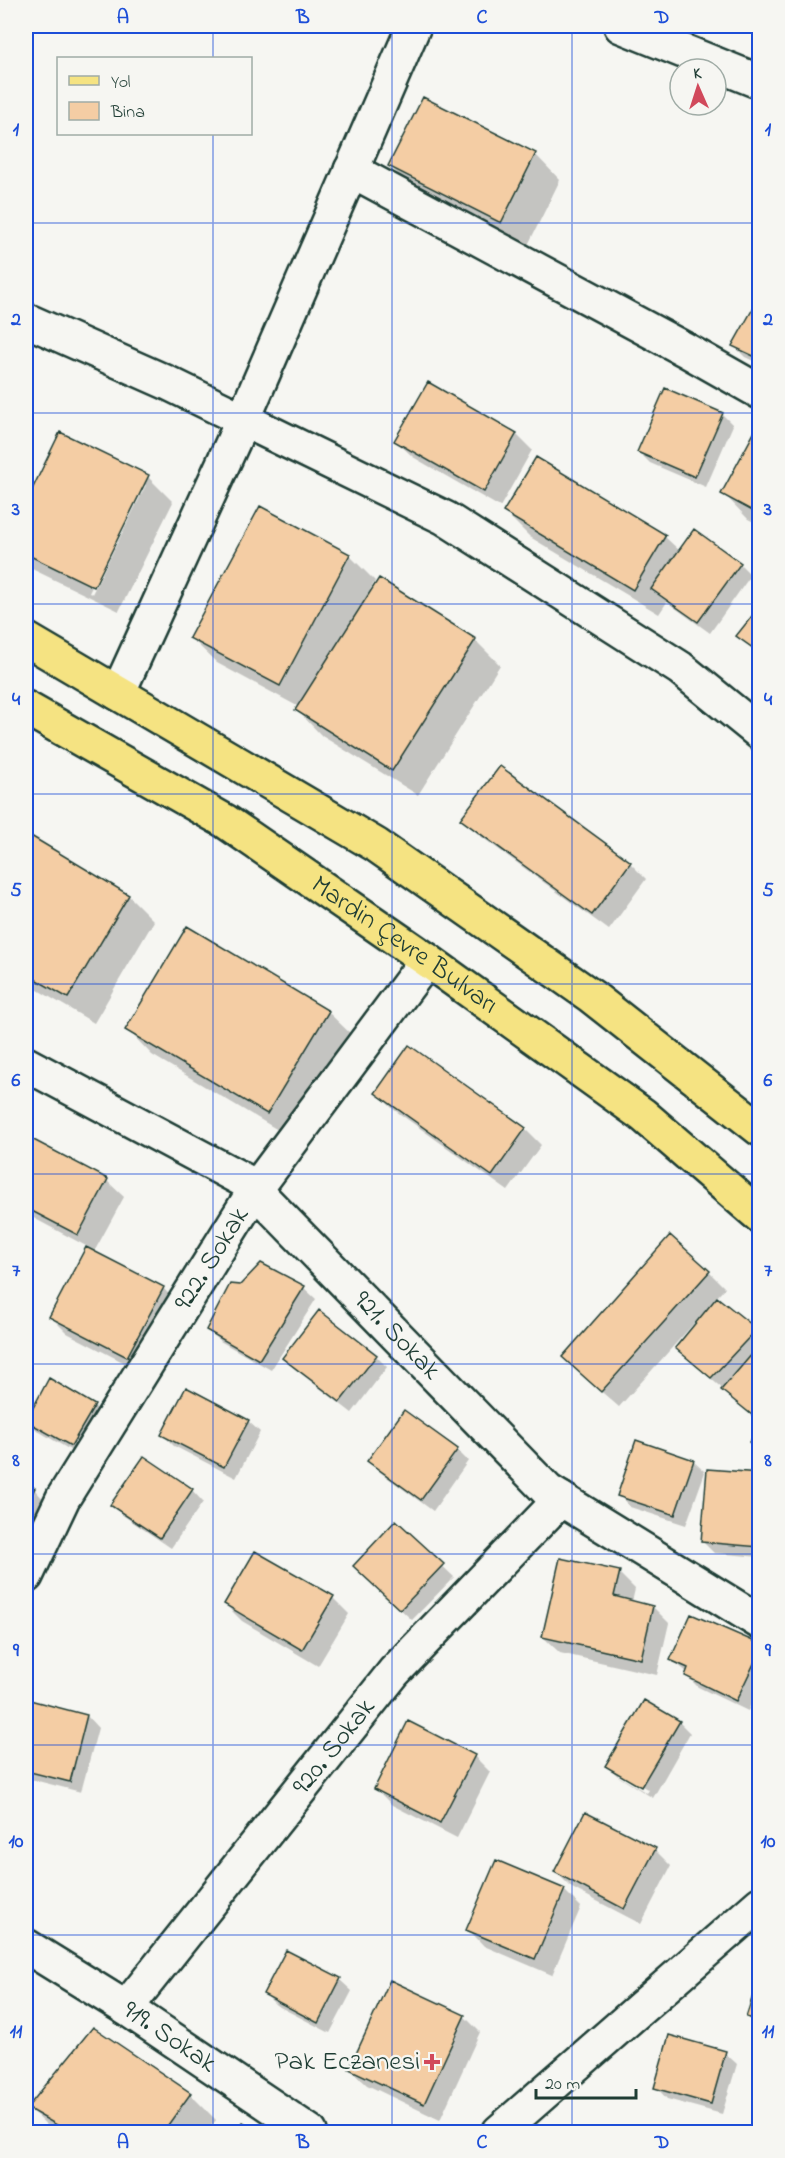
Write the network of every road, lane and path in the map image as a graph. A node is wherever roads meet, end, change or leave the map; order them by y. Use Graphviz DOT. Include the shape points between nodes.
graph roads {
  1 [pos="414,26"];
  2 [pos="621,26"];
  3 [pos="759,82"];
  4 [pos="351,170"];
  5 [pos="26,320"];
  6 [pos="759,392"];
  7 [pos="243,420"];
  8 [pos="26,639"];
  9 [pos="118,693"];
  10 [pos="26,708"];
  11 [pos="759,734"];
  12 [pos="428,960"];
  13 [pos="26,1064"];
  14 [pos="759,1129"];
  15 [pos="255,1190"];
  16 [pos="759,1216"];
  17 [pos="561,1499"];
  18 [pos="26,1576"];
  19 [pos="759,1622"];
  20 [pos="759,1904"];
  21 [pos="26,1946"];
  22 [pos="126,2008"];
  23 [pos="310,2133"];
  24 [pos="499,2133"];
  1 -- 4 [label="street"];
  2 -- 3 [label="street"];
  4 -- 6 [label="street"];
  4 -- 7 [label="street"];
  5 -- 7 [label="street"];
  7 -- 9 [label="street"];
  7 -- 11 [label="street" via="445,518 680,668"];
  8 -- 9 [label="main road"];
  9 -- 14 [label="main road" via="376,845 591,996"];
  10 -- 12 [label="main road, Mardin Çevre Bulvarı" via="225,821"];
  12 -- 15 [label="street, 922. Sokak"];
  12 -- 16 [label="main road, Mardin Çevre Bulvarı" via="643,1115"];
  13 -- 15 [label="street, 921. Sokak" via="248,1182"];
  15 -- 17 [label="street, 921. Sokak" via="548,1491"];
  15 -- 18 [label="street, 922. Sokak" via="63,1498"];
  17 -- 19 [label="street, 921. Sokak"];
  17 -- 22 [label="street, 920. Sokak" via="394,1672"];
  20 -- 24 [label="street"];
  21 -- 22 [label="street, 919. Sokak"];
  22 -- 23 [label="street, 919. Sokak"];
}
